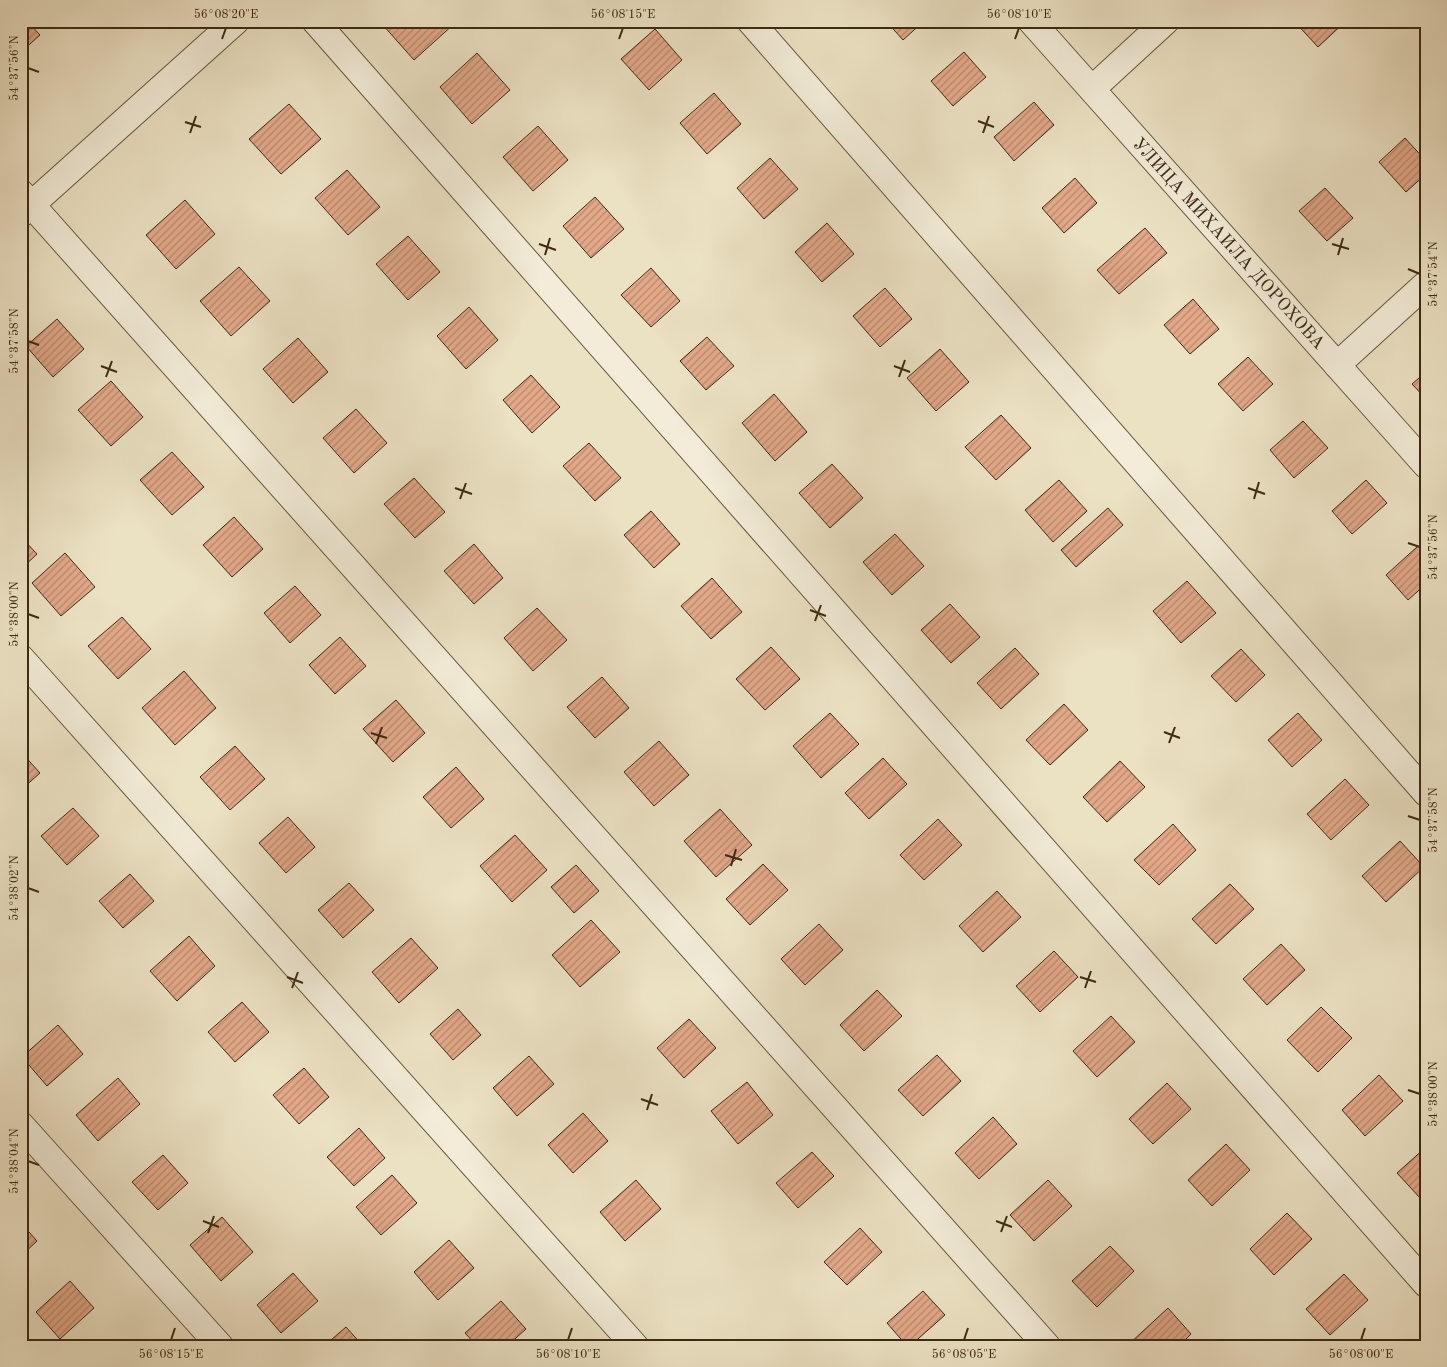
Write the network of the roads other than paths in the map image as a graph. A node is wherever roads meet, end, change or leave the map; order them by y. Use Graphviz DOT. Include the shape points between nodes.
graph roads {
  1 [pos="236,21"];
  2 [pos="315,21"];
  3 [pos="750,21"];
  4 [pos="1031,21"];
  5 [pos="1166,21"];
  6 [pos="1092,89"];
  7 [pos="25,204"];
  8 [pos="1426,284"];
  9 [pos="1337,365"];
  10 [pos="1426,465"];
  11 [pos="21,658"];
  12 [pos="1426,793"];
  13 [pos="21,1125"];
  14 [pos="1426,1284"];
  15 [pos="220,1346"];
  16 [pos="635,1346"];
  17 [pos="1047,1346"];
  1 -- 7 [label="street"];
  2 -- 14 [label="street"];
  3 -- 12 [label="street"];
  4 -- 6 [label="street, УЛИЦА МИХАИЛА ДОРОХОВА"];
  5 -- 6 [label="street"];
  6 -- 9 [label="street, УЛИЦА МИХАИЛА ДОРОХОВА"];
  7 -- 17 [label="street"];
  8 -- 9 [label="street"];
  9 -- 10 [label="street, УЛИЦА МИХАИЛА ДОРОХОВА"];
  11 -- 16 [label="street"];
  13 -- 15 [label="street"];
}
